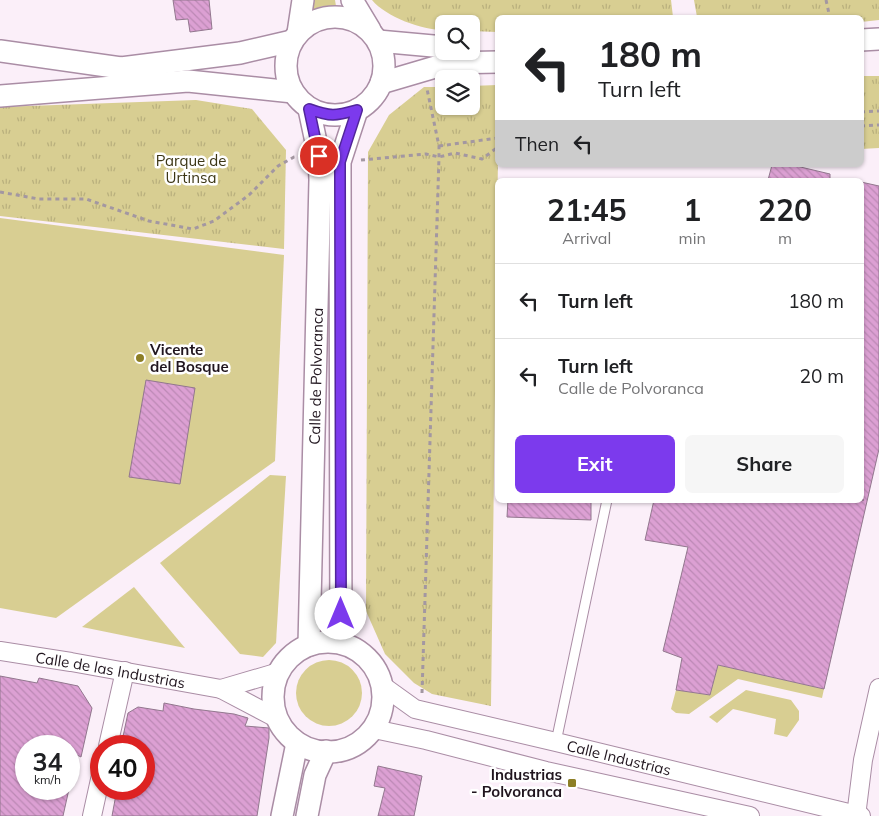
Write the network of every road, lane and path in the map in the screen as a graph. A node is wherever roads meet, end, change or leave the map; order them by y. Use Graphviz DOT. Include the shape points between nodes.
graph roads {
  1 [pos="303,0"];
  2 [pos="352,0"];
  3 [pos="826,0"];
  4 [pos="829,15"];
  5 [pos="295,37"];
  6 [pos="374,37"];
  7 [pos="879,39"];
  8 [pos="864,40"];
  9 [pos="435,46"];
  10 [pos="480,49"];
  11 [pos="495,49"];
  12 [pos="0,51"];
  13 [pos="864,54"];
  14 [pos="879,54"];
  15 [pos="495,62"];
  16 [pos="423,71"];
  17 [pos="381,83"];
  18 [pos="292,92"];
  19 [pos="0,96"];
  20 [pos="309,109"];
  21 [pos="357,110"];
  22 [pos="879,111"];
  23 [pos="864,112"];
  24 [pos="879,125"];
  25 [pos="864,126"];
  26 [pos="495,138"];
  27 [pos="439,146"];
  28 [pos="495,149"];
  29 [pos="319,156"];
  30 [pos="438,157"];
  31 [pos="340,162"];
  32 [pos="0,192"];
  33 [pos="606,503"];
  34 [pos="341,643"];
  35 [pos="309,645"];
  36 [pos="0,651"];
  37 [pos="125,671"];
  38 [pos="279,672"];
  39 [pos="383,686"];
  40 [pos="879,688"];
  41 [pos="221,689"];
  42 [pos="415,710"];
  43 [pos="278,719"];
  44 [pos="374,729"];
  45 [pos="110,735"];
  46 [pos="556,742"];
  47 [pos="297,743"];
  48 [pos="326,751"];
  49 [pos="96,800"];
  50 [pos="92,816"];
  51 [pos="282,816"];
  52 [pos="307,816"];
  53 [pos="750,816"];
  54 [pos="858,816"];
  1 -- 5 [label="street"];
  2 -- 6 [label="street"];
  3 -- 4 [label="path"];
  5 -- 6 [label="street" via="310,23 342,17 357,22"];
  5 -- 12 [label="street" via="240,53 121,68"];
  5 -- 18 [label="street" via="285,63"];
  6 -- 9 [label="street"];
  6 -- 17 [label="street" via="384,57"];
  7 -- 8 [label="street"];
  10 -- 11 [label="street"];
  13 -- 14 [label="street"];
  15 -- 16 [label="street" via="449,63"];
  16 -- 17 [label="street"];
  16 -- 27 [label="path"];
  17 -- 21 [label="street" via="371,100"];
  18 -- 19 [label="street" via="188,81"];
  18 -- 20 [label="street"];
  20 -- 21 [label="street" via="334,116"];
  20 -- 29 [label="street, Calle de Polvoranca"];
  21 -- 31 [label="street, Calle de Polvoranca"];
  22 -- 23 [label="path"];
  24 -- 25 [label="path"];
  26 -- 27 [label="path"];
  27 -- 30 [label="path"];
  28 -- 30 [label="path" via="482,159 455,153"];
  29 -- 32 [label="path" via="294,157 278,166 249,195 214,222 193,229 149,221 86,200 40,199"];
  29 -- 35 [label="street, Calle de Polvoranca"];
  30 -- 31 [label="path" via="426,154"];
  30 -- 42 [label="path" via="422,696"];
  31 -- 34 [label="street, Calle de Polvoranca"];
  33 -- 46 [label="lane"];
  34 -- 35 [label="street"];
  34 -- 39 [label="street" via="370,661"];
  35 -- 38 [label="street" via="291,656"];
  36 -- 37 [label="street, Calle de las Industrias"];
  37 -- 41 [label="street, Calle de las Industrias"];
  37 -- 45 [label="street"];
  38 -- 41 [label="street, Calle de las Industrias"];
  38 -- 43 [label="street" via="274,688"];
  39 -- 42 [label="street, Calle Industrias"];
  39 -- 44 [label="street" via="382,707"];
  40 -- 54 [label="street" via="863,760"];
  41 -- 43 [label="street, Calle de las Industrias"];
  42 -- 46 [label="street, Calle Industrias"];
  43 -- 47 [label="street"];
  44 -- 48 [label="street" via="345,749"];
  44 -- 53 [label="street, Calle Industrias"];
  46 -- 54 [label="street, Calle Industrias"];
  47 -- 48 [label="street"];
  47 -- 51 [label="street"];
  48 -- 52 [label="street" via="315,775"];
  49 -- 50 [label="street"];
}
